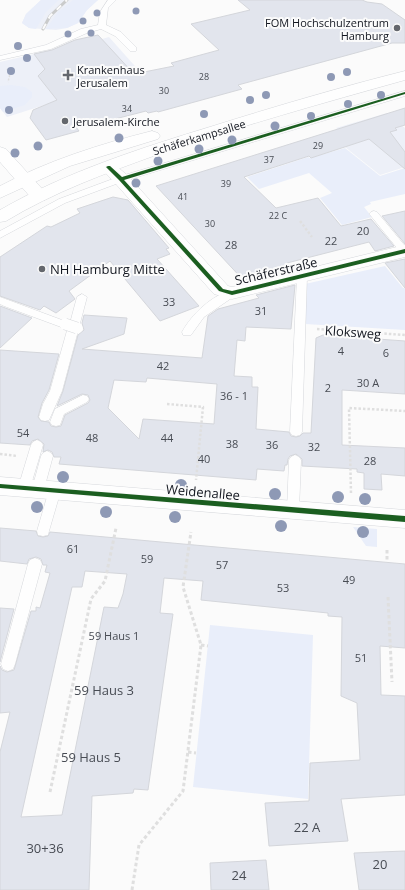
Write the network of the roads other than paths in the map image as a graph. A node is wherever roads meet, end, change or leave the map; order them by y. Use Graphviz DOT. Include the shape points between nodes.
graph roads {
  1 [pos="112,0"];
  2 [pos="102,26"];
  3 [pos="133,49"];
  4 [pos="0,58"];
  5 [pos="405,64"];
  6 [pos="405,75"];
  7 [pos="405,93"];
  8 [pos="0,152"];
  9 [pos="108,167"];
  10 [pos="121,179"];
  11 [pos="24,180"];
  12 [pos="0,193"];
  13 [pos="39,196"];
  14 [pos="374,214"];
  15 [pos="0,218"];
  16 [pos="0,235"];
  17 [pos="405,251"];
  18 [pos="302,276"];
  19 [pos="232,293"];
  20 [pos="82,296"];
  21 [pos="0,300"];
  22 [pos="77,328"];
  23 [pos="187,332"];
  24 [pos="83,399"];
  25 [pos="45,417"];
  26 [pos="56,422"];
  27 [pos="296,432"];
  28 [pos="37,445"];
  29 [pos="47,456"];
  30 [pos="295,460"];
  31 [pos="0,486"];
  32 [pos="39,489"];
  33 [pos="293,510"];
  34 [pos="405,519"];
  35 [pos="43,531"];
  36 [pos="35,564"];
  37 [pos="8,664"];
  1 -- 2 [label="lane" via="108,2 102,16"];
  2 -- 3 [label="lane" via="118,34"];
  2 -- 4 [label="lane" via="48,47"];
  5 -- 11 [label="main road, Schäferkampsallee" via="64,163"];
  6 -- 9 [label="main road, Schäferkampsallee" via="196,136"];
  7 -- 10 [label="lane"];
  8 -- 11 [label="main road"];
  9 -- 10 [label="main road, Schäferstraße"];
  9 -- 13 [label="main road, Schäferkampsallee"];
  10 -- 16 [label="lane" via="62,201"];
  10 -- 19 [label="main road, Schäferstraße" via="221,290"];
  11 -- 12 [label="main road, Schäferkampsallee"];
  11 -- 13 [label="main road"];
  13 -- 15 [label="main road, Schäferkampsallee"];
  14 -- 17 [label="lane"];
  17 -- 18 [label="main road, Schäferstraße"];
  18 -- 19 [label="main road, Schäferstraße"];
  18 -- 27 [label="lane"];
  19 -- 23 [label="lane" via="202,314"];
  20 -- 25 [label="lane" via="56,391"];
  21 -- 22 [label="lane, bridge"];
  24 -- 26 [label="lane" via="59,412"];
  28 -- 32 [label="lane"];
  29 -- 32 [label="lane"];
  30 -- 33 [label="lane"];
  31 -- 32 [label="main road, Weidenallee"];
  32 -- 33 [label="main road, Weidenallee"];
  32 -- 35 [label="lane"];
  33 -- 34 [label="main road, Weidenallee"];
  36 -- 37 [label="lane"];
}
